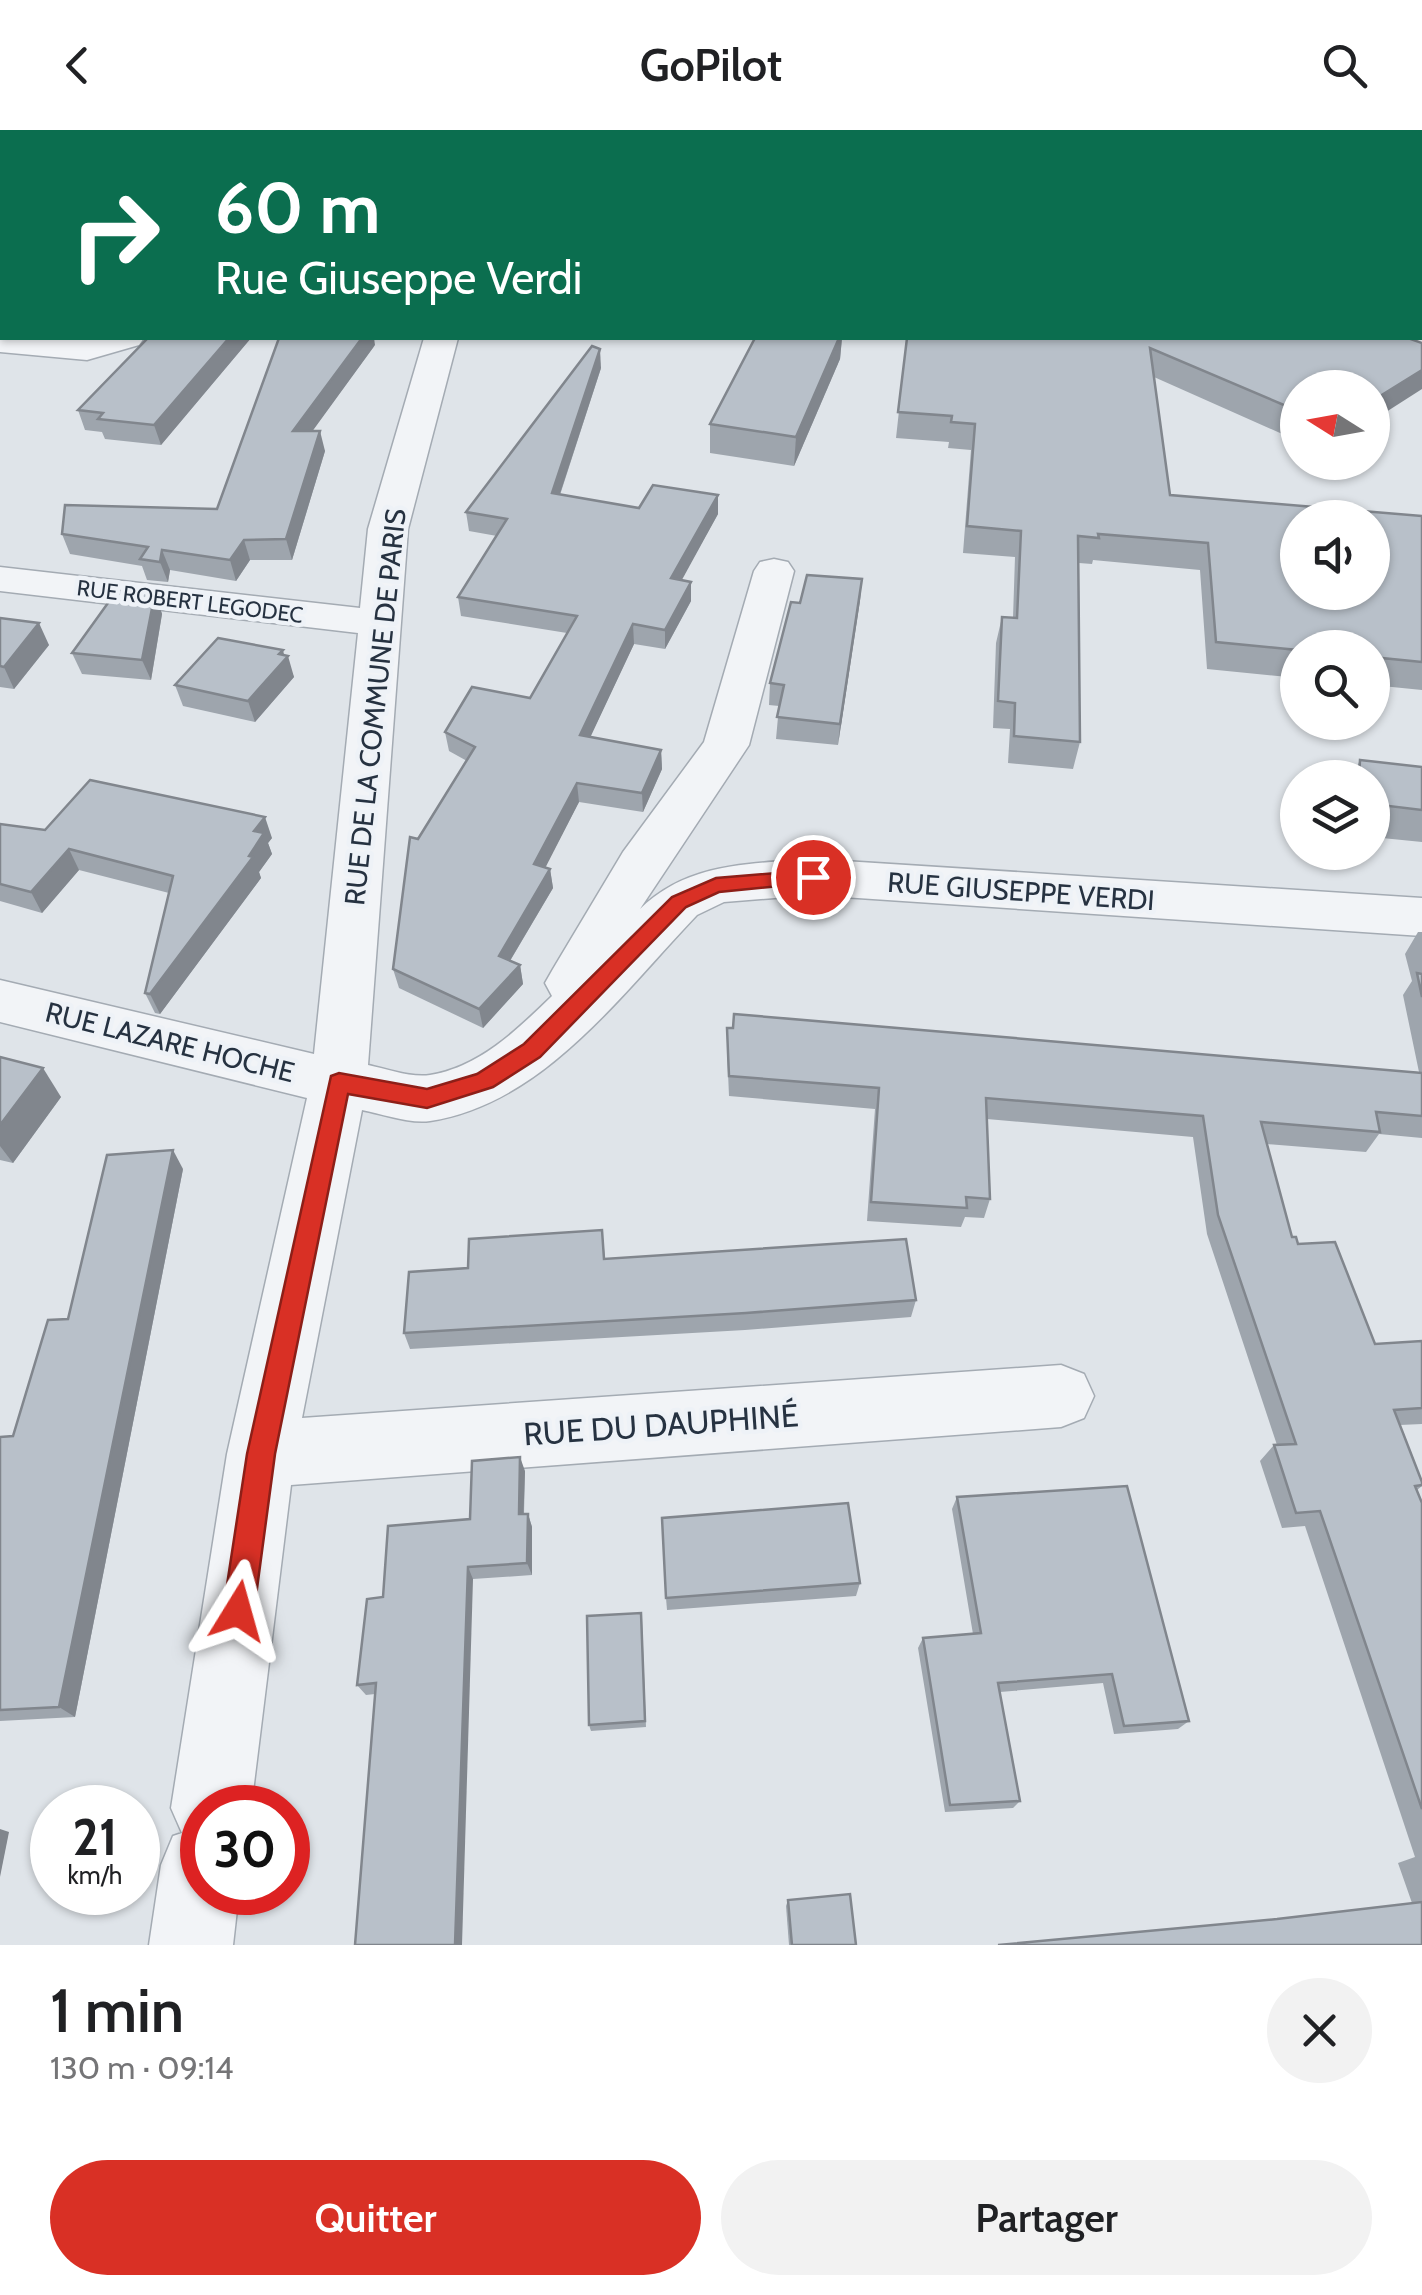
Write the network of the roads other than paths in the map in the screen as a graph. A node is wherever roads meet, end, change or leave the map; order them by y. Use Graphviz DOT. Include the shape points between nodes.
graph roads {
  1 [pos="120,340"];
  2 [pos="440,340"];
  3 [pos="0,342"];
  4 [pos="774,572"];
  5 [pos="0,579"];
  6 [pos="380,623"];
  7 [pos="1422,917"];
  8 [pos="0,1001"];
  9 [pos="532,1050"];
  10 [pos="339,1083"];
  11 [pos="1061,1396"];
  12 [pos="261,1454"];
  13 [pos="213,1785"];
  14 [pos="195,1915"];
  15 [pos="191,1945"];
  1 -- 3 [label="street" via="87,350"];
  2 -- 6 [label="street, RUE DE LA COMMUNE DE PARIS" via="388,530"];
  4 -- 9 [label="street" via="726,746 641,864"];
  5 -- 6 [label="street, RUE ROBERT LEGODEC"];
  6 -- 10 [label="street, RUE DE LA COMMUNE DE PARIS"];
  7 -- 9 [label="street, RUE GIUSEPPE VERDI" via="813,877 716,885 679,902"];
  8 -- 10 [label="street, RUE LAZARE HOCHE"];
  9 -- 10 [label="street, RUE GIUSEPPE VERDI" via="485,1081 427,1099"];
  10 -- 12 [label="street, RUE DE LA COMMUNE DE PARIS"];
  11 -- 12 [label="street, RUE DU DAUPHINÉ"];
  12 -- 13 [label="street, RUE DE LA COMMUNE DE PARIS"];
  14 -- 15 [label="street"];
}
